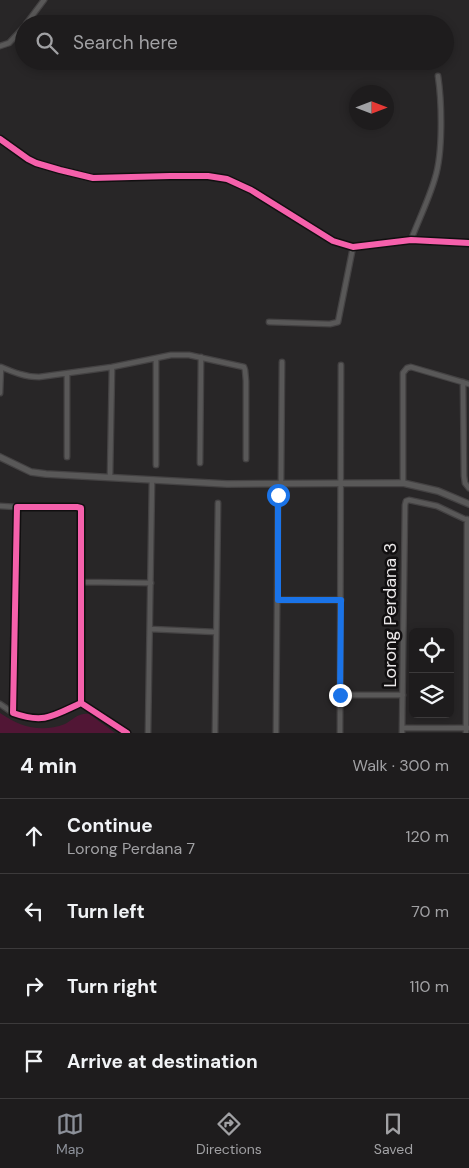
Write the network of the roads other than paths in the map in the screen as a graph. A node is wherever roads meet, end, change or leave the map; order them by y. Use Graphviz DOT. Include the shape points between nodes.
graph roads {
  1 [pos="44,0"];
  2 [pos="33,15"];
  3 [pos="15,36"];
  4 [pos="0,46"];
  5 [pos="438,76"];
  6 [pos="0,138"];
  7 [pos="411,240"];
  8 [pos="469,243"];
  9 [pos="353,247"];
  10 [pos="269,322"];
  11 [pos="201,357"];
  12 [pos="156,358"];
  13 [pos="282,362"];
  14 [pos="341,365"];
  15 [pos="1,367"];
  16 [pos="112,367"];
  17 [pos="67,374"];
  18 [pos="463,382"];
  19 [pos="469,384"];
  20 [pos="0,393"];
  21 [pos="0,457"];
  22 [pos="67,457"];
  23 [pos="246,459"];
  24 [pos="200,463"];
  25 [pos="156,465"];
  26 [pos="110,477"];
  27 [pos="152,480"];
  28 [pos="341,482"];
  29 [pos="281,483"];
  30 [pos="403,483"];
  31 [pos="469,488"];
  32 [pos="278,495"];
  33 [pos="218,502"];
  34 [pos="469,504"];
  35 [pos="0,506"];
  36 [pos="17,507"];
  37 [pos="468,520"];
  38 [pos="82,582"];
  39 [pos="151,583"];
  40 [pos="278,600"];
  41 [pos="341,600"];
  42 [pos="150,629"];
  43 [pos="216,632"];
  44 [pos="340,695"];
  45 [pos="403,695"];
  46 [pos="81,703"];
  47 [pos="0,704"];
  48 [pos="13,713"];
  49 [pos="402,730"];
  50 [pos="467,730"];
  51 [pos="127,733"];
  52 [pos="148,733"];
  53 [pos="215,733"];
  54 [pos="276,733"];
  55 [pos="340,733"];
  1 -- 2 [label="street"];
  3 -- 4 [label="street"];
  5 -- 7 [label="street" via="440,112 436,177"];
  6 -- 9 [label="street" via="36,163 93,178 208,176 227,180 251,190 333,241"];
  7 -- 8 [label="street"];
  7 -- 9 [label="street"];
  9 -- 10 [label="street" via="338,322"];
  11 -- 12 [label="street" via="171,355"];
  11 -- 23 [label="street" via="244,367"];
  11 -- 24 [label="street"];
  12 -- 16 [label="street"];
  12 -- 25 [label="street"];
  13 -- 29 [label="street"];
  14 -- 28 [label="street"];
  15 -- 17 [label="street" via="31,377"];
  15 -- 20 [label="street"];
  16 -- 17 [label="street"];
  16 -- 26 [label="street"];
  17 -- 22 [label="street"];
  18 -- 19 [label="street"];
  18 -- 30 [label="street" via="411,367 404,373"];
  18 -- 31 [label="street" via="464,476"];
  21 -- 26 [label="street" via="31,472"];
  26 -- 27 [label="street"];
  27 -- 29 [label="street"];
  27 -- 39 [label="street"];
  28 -- 29 [label="street"];
  28 -- 30 [label="street"];
  28 -- 41 [label="street"];
  30 -- 34 [label="street" via="438,491"];
  32 -- 40 [label="street"];
  33 -- 43 [label="street"];
  35 -- 36 [label="street"];
  36 -- 38 [label="street" via="81,508"];
  36 -- 48 [label="street"];
  37 -- 45 [label="street, Lorong Perdana 3" via="437,506 406,501"];
  37 -- 50 [label="street"];
  38 -- 39 [label="street"];
  38 -- 46 [label="street"];
  39 -- 42 [label="street"];
  40 -- 41 [label="street"];
  40 -- 54 [label="street"];
  41 -- 44 [label="street"];
  42 -- 43 [label="street"];
  42 -- 52 [label="street"];
  43 -- 53 [label="street"];
  44 -- 45 [label="street"];
  44 -- 55 [label="street"];
  45 -- 49 [label="street, Lorong Perdana 3"];
  46 -- 48 [label="street" via="43,719"];
  46 -- 51 [label="street"];
  47 -- 48 [label="street"];
  49 -- 50 [label="street"];
}
